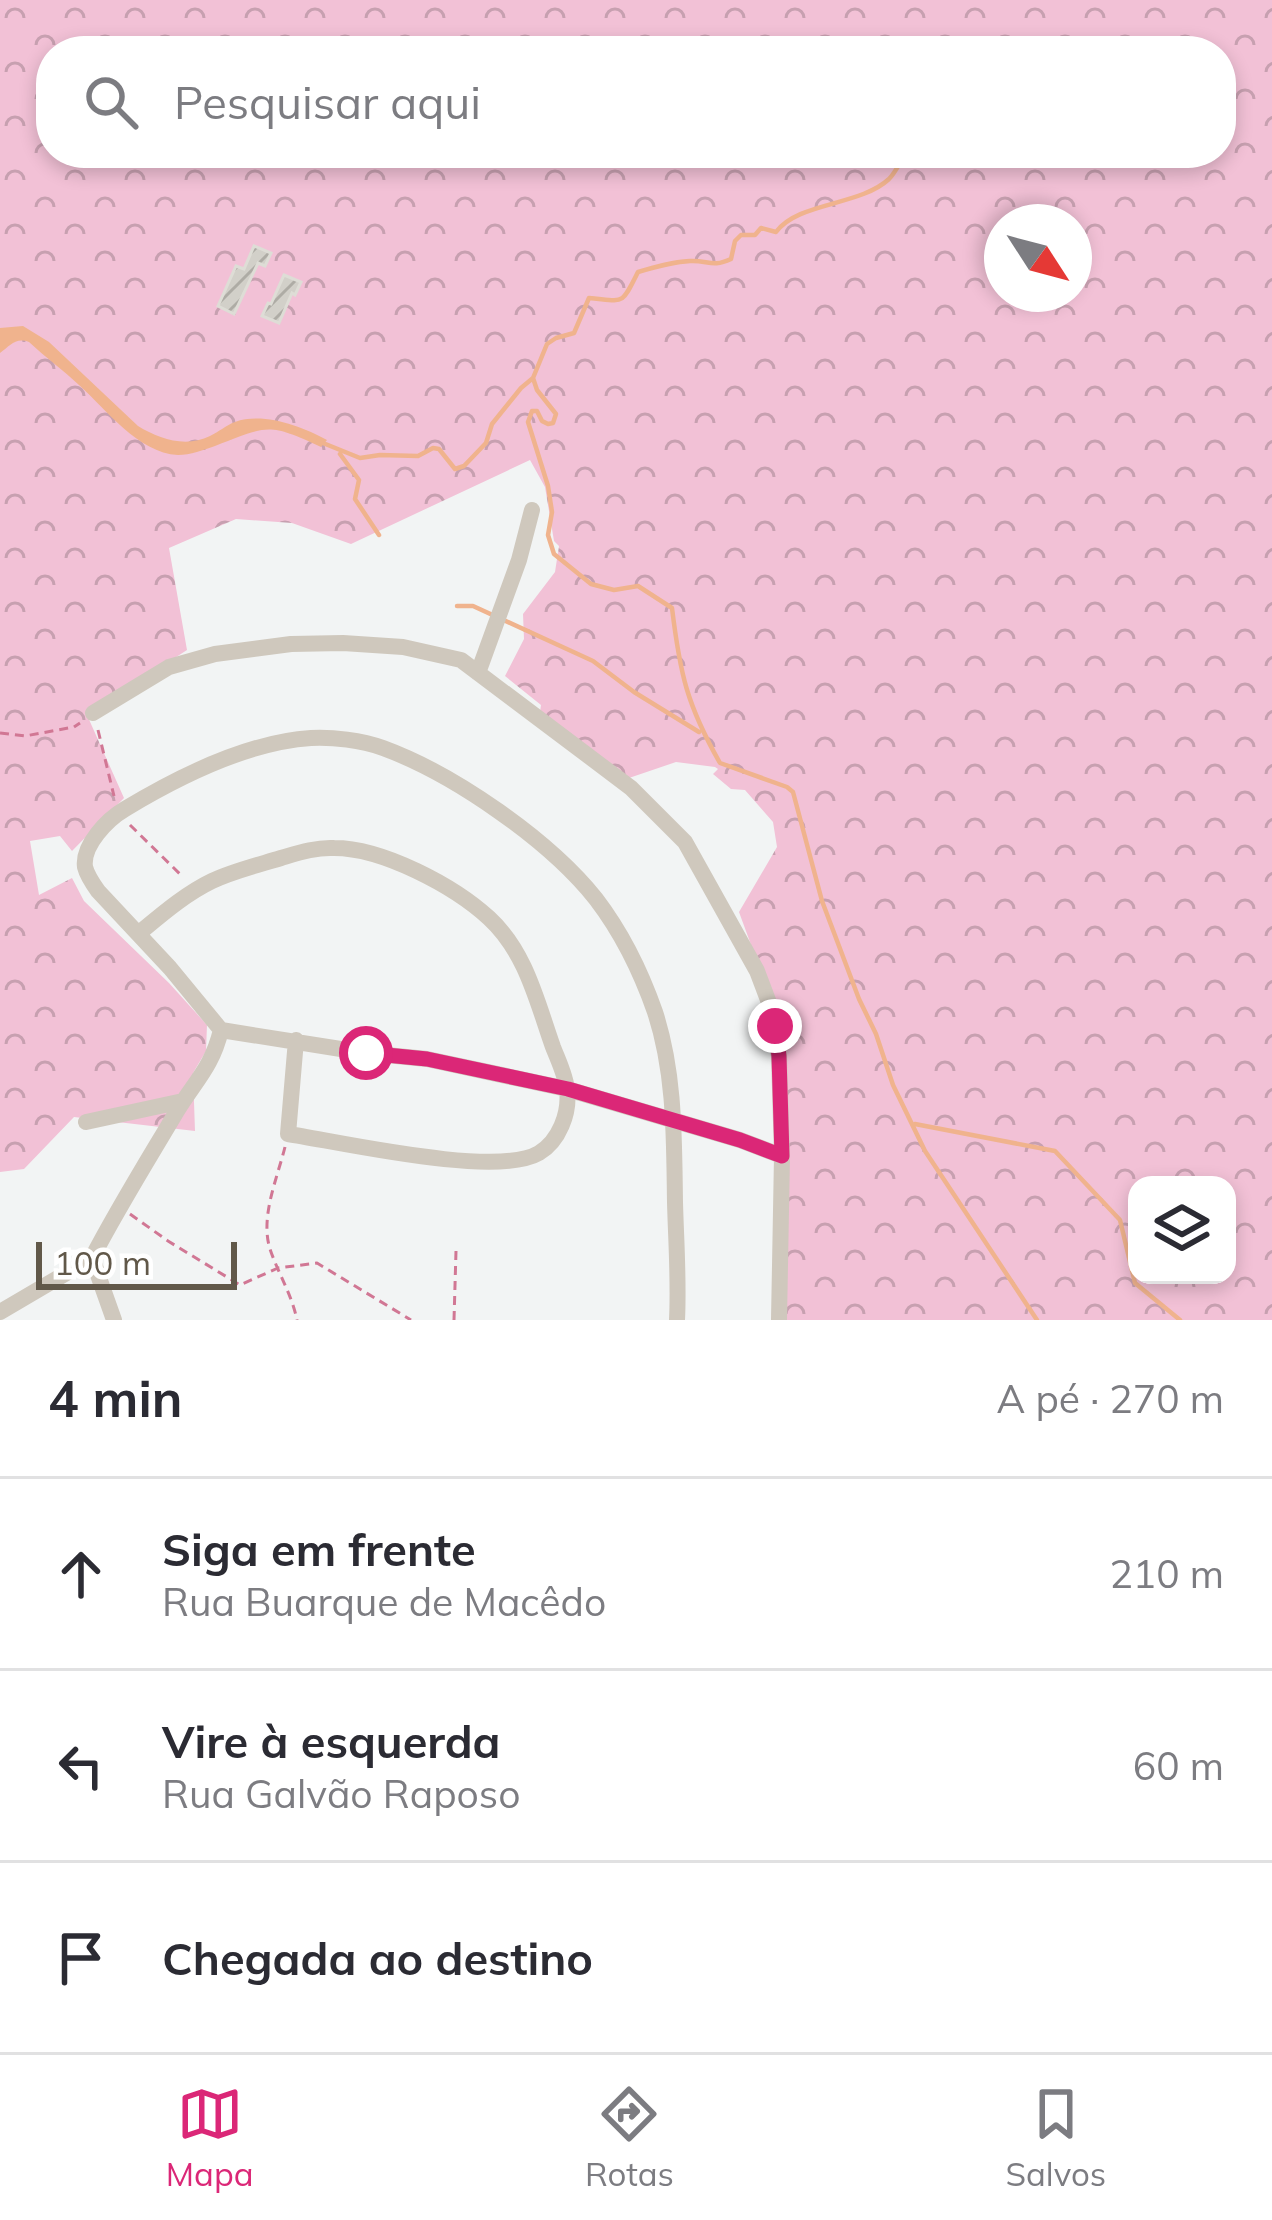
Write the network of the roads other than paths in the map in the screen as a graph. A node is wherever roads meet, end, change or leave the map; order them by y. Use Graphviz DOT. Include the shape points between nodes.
graph roads {
  1 [pos="532,511"];
  2 [pos="478,673"];
  3 [pos="93,713"];
  4 [pos="138,934"];
  5 [pos="221,1030"];
  6 [pos="296,1040"];
  7 [pos="568,1089"];
  8 [pos="183,1101"];
  9 [pos="674,1121"];
  10 [pos="86,1122"];
  11 [pos="782,1156"];
  12 [pos="92,1258"];
  13 [pos="0,1312"];
  14 [pos="113,1320"];
  15 [pos="677,1320"];
  16 [pos="779,1320"];
  1 -- 2 [label="street"];
  2 -- 3 [label="street" via="460,660 403,647 258,647 169,667"];
  2 -- 11 [label="street" via="631,788 692,853 771,1008"];
  4 -- 5 [label="street"];
  4 -- 7 [label="street" via="212,881 255,866 333,848 373,855 471,903 505,935 536,994"];
  4 -- 9 [label="street" via="85,866 91,844 118,813 264,747 308,738 379,746 538,838 595,897 656,1016"];
  5 -- 6 [label="street"];
  5 -- 8 [label="street" via="212,1062"];
  6 -- 7 [label="street"];
  6 -- 7 [label="street" via="288,1134 469,1163 520,1160 553,1140"];
  7 -- 9 [label="street"];
  8 -- 10 [label="street"];
  8 -- 12 [label="street"];
  9 -- 11 [label="street"];
  9 -- 15 [label="street"];
  11 -- 16 [label="street"];
  12 -- 13 [label="street"];
  12 -- 14 [label="street"];
}
